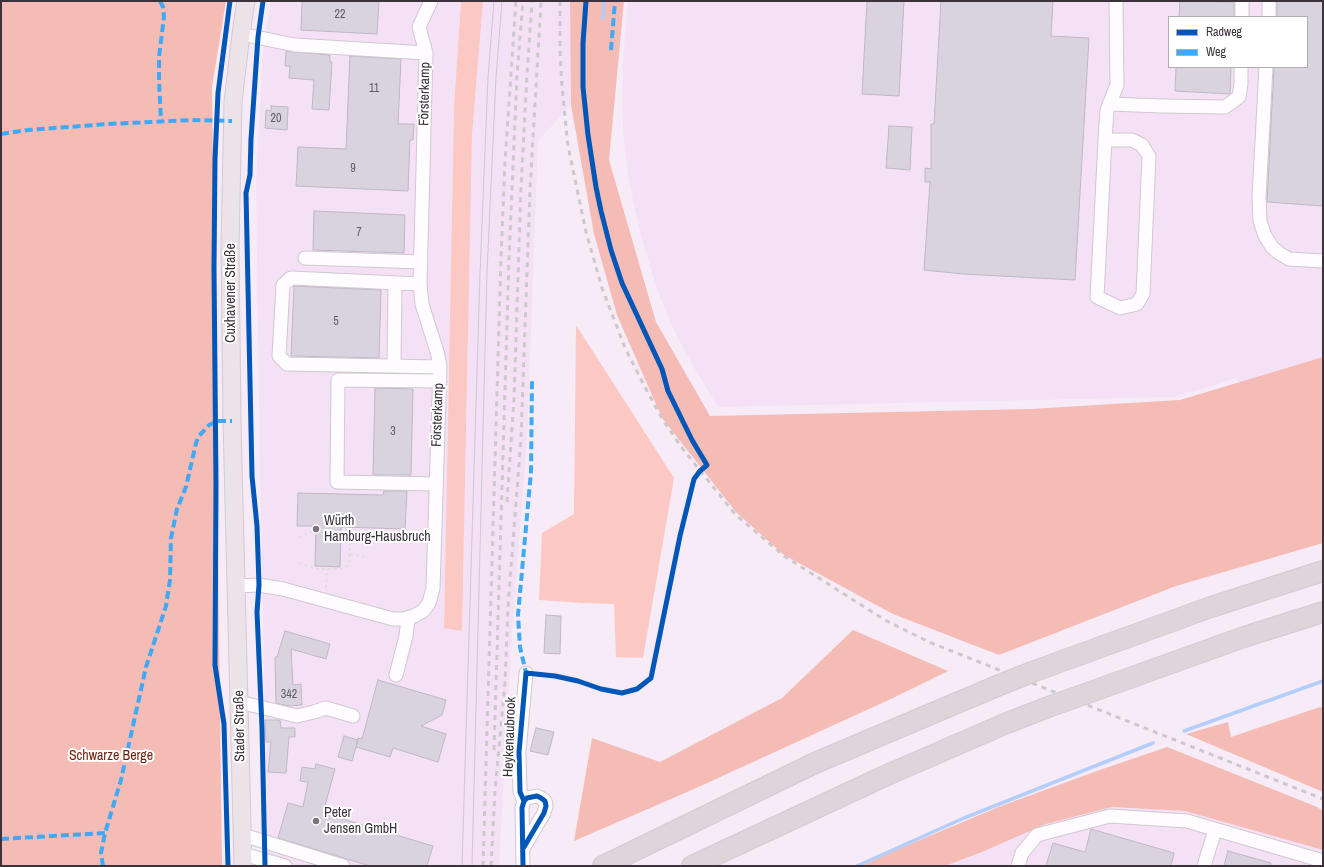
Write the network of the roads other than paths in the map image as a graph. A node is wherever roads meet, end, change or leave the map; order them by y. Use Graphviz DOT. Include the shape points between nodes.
graph roads {
  1 [pos="246,1"];
  2 [pos="431,1"];
  3 [pos="1116,1"];
  4 [pos="1242,1"];
  5 [pos="1270,1"];
  6 [pos="1242,16"];
  7 [pos="1269,16"];
  8 [pos="241,34"];
  9 [pos="426,53"];
  10 [pos="1241,68"];
  11 [pos="1266,68"];
  12 [pos="1109,104"];
  13 [pos="1105,140"];
  14 [pos="305,258"];
  15 [pos="1323,260"];
  16 [pos="421,262"];
  17 [pos="396,283"];
  18 [pos="420,284"];
  19 [pos="394,366"];
  20 [pos="440,366"];
  21 [pos="440,381"];
  22 [pos="436,484"];
  23 [pos="1323,571"];
  24 [pos="236,586"];
  25 [pos="1323,612"];
  26 [pos="408,619"];
  27 [pos="526,673"];
  28 [pos="396,675"];
  29 [pos="239,702"];
  30 [pos="353,716"];
  31 [pos="524,801"];
  32 [pos="1215,830"];
  33 [pos="243,835"];
  34 [pos="524,847"];
  35 [pos="243,860"];
  36 [pos="1323,861"];
  37 [pos="285,866"];
  38 [pos="343,866"];
  39 [pos="523,866"];
  40 [pos="603,866"];
  41 [pos="692,866"];
  42 [pos="1018,866"];
  43 [pos="1204,866"];
  1 -- 8 [label="main road, Cuxhavener Straße"];
  2 -- 9 [label="street, Försterkamp" via="419,27"];
  3 -- 12 [label="street" via="1116,85"];
  4 -- 6 [label="street"];
  5 -- 7 [label="street"];
  8 -- 9 [label="street" via="295,45"];
  8 -- 24 [label="main road, Cuxhavener Straße" via="233,102 231,170 231,352"];
  9 -- 16 [label="street, Försterkamp"];
  10 -- 12 [label="street" via="1239,97 1225,106"];
  11 -- 15 [label="street" via="1260,221 1272,247 1288,259"];
  12 -- 13 [label="street"];
  13 -- 13 [label="street" via="1096,297 1120,308 1137,304 1143,294 1149,156 1142,145 1132,140"];
  14 -- 16 [label="street"];
  16 -- 18 [label="street, Försterkamp"];
  17 -- 18 [label="street"];
  17 -- 19 [label="street"];
  17 -- 19 [label="street" via="291,278 283,285 279,356 287,364"];
  18 -- 20 [label="street, Försterkamp" via="422,304"];
  19 -- 20 [label="street"];
  20 -- 21 [label="street, Försterkamp"];
  21 -- 22 [label="street, Försterkamp"];
  21 -- 22 [label="street" via="338,380 337,482"];
  22 -- 26 [label="street, Försterkamp" via="433,588 429,603 423,611"];
  23 -- 40 [label="highway, bridge" via="1211,607 997,686 815,763"];
  24 -- 26 [label="street" via="270,587 393,619"];
  24 -- 29 [label="main road, Stader Straße"];
  25 -- 41 [label="highway, bridge" via="1244,637 1007,723 887,774"];
  26 -- 28 [label="street"];
  27 -- 31 [label="street, Heykenaubrook" via="519,752 520,792"];
  29 -- 30 [label="street" via="297,716 326,708"];
  29 -- 33 [label="main road, Stader Straße"];
  31 -- 34 [label="street, Heykenaubrook"];
  31 -- 34 [label="street" via="537,796 545,801 546,806"];
  32 -- 36 [label="street"];
  32 -- 42 [label="street" via="1187,822 1110,816 1037,835 1022,853"];
  32 -- 43 [label="street"];
  33 -- 35 [label="main road, Stader Straße"];
  33 -- 38 [label="street"];
  34 -- 39 [label="street, Heykenaubrook"];
  35 -- 37 [label="street"];
}
